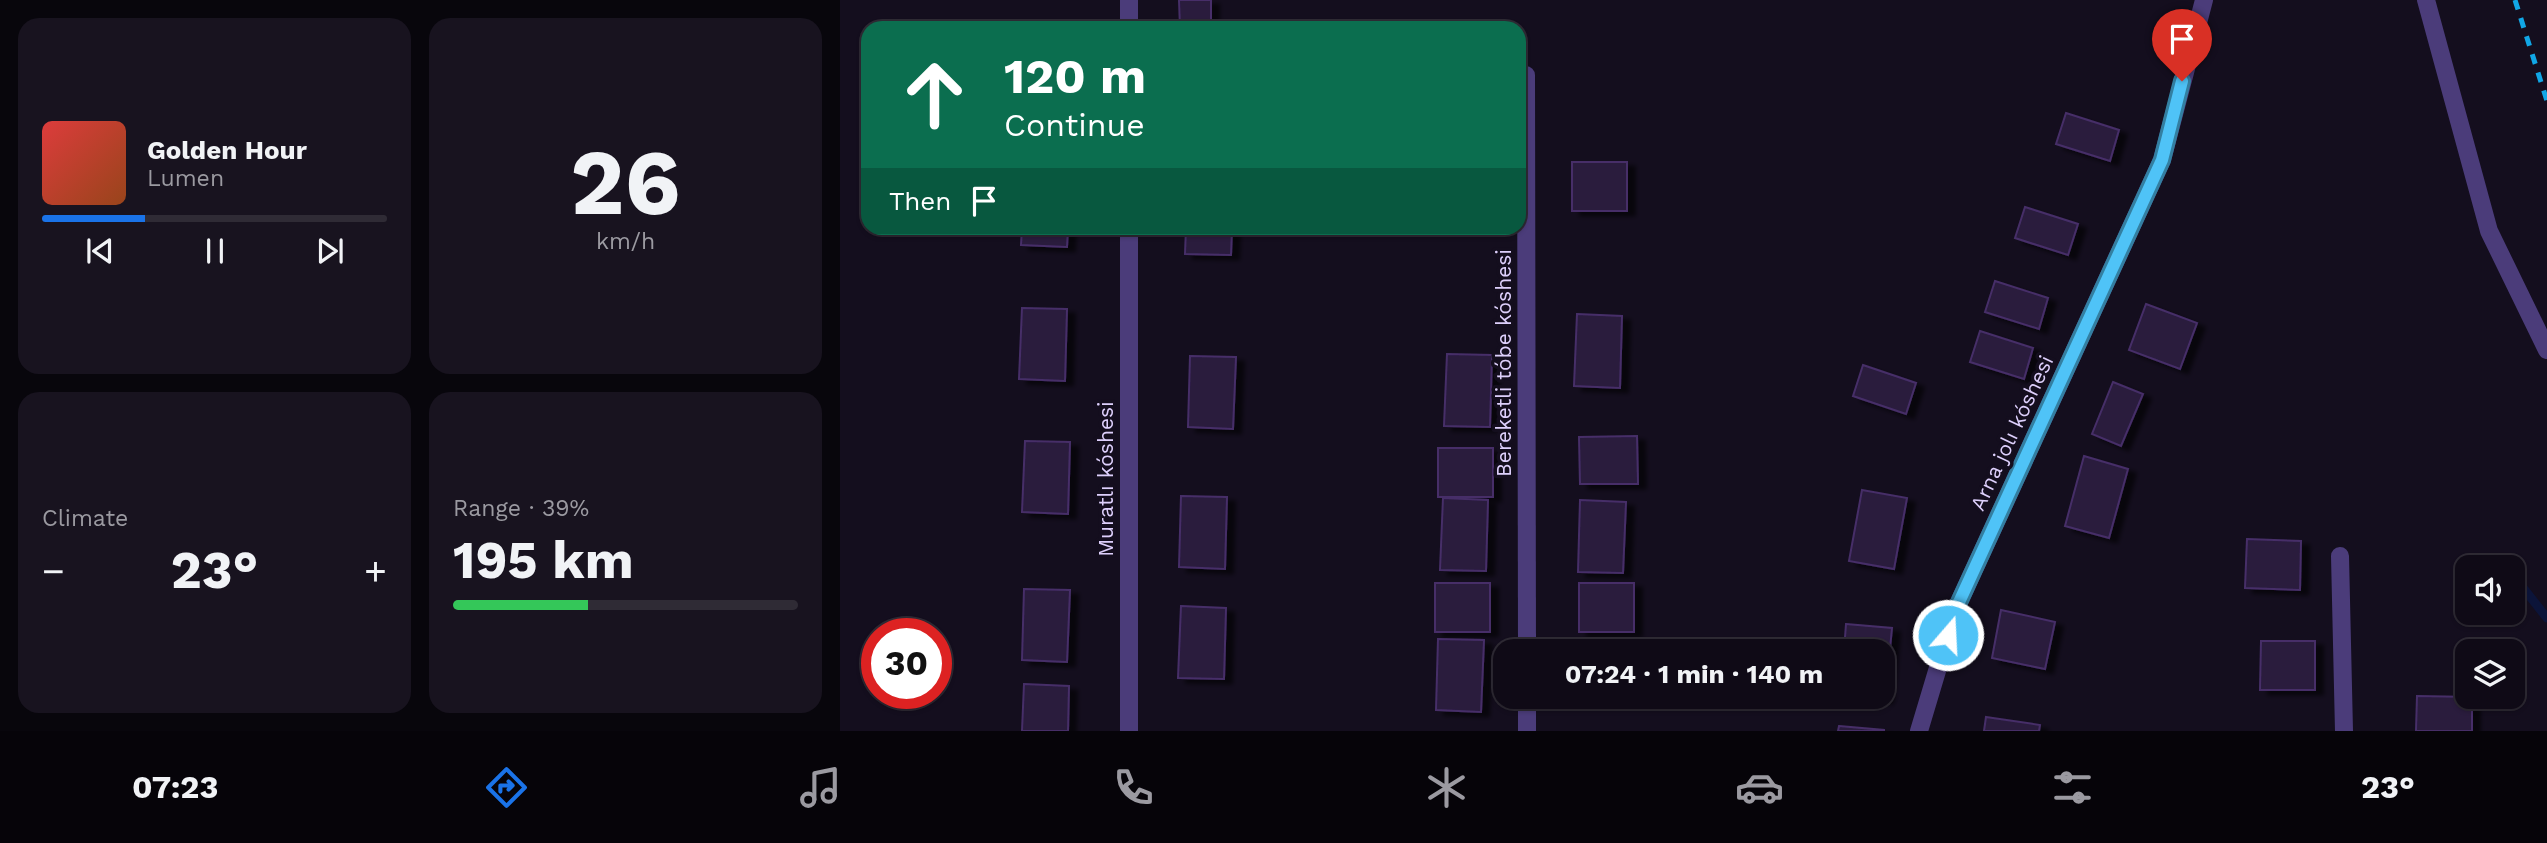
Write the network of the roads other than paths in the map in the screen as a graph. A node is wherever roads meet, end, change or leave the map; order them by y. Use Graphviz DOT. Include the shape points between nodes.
graph roads {
  1 [pos="1129,0"];
  2 [pos="2204,0"];
  3 [pos="2426,0"];
  4 [pos="1129,21"];
  5 [pos="1526,75"];
  6 [pos="1129,235"];
  7 [pos="2547,350"];
  8 [pos="2340,556"];
  9 [pos="1527,639"];
  10 [pos="1527,709"];
  11 [pos="1129,731"];
  12 [pos="1527,731"];
  13 [pos="1919,731"];
  14 [pos="2344,731"];
  1 -- 4 [label="street"];
  2 -- 13 [label="street, Arna jolı kóshesi" via="2162,160 1955,611"];
  3 -- 7 [label="street" via="2489,231"];
  5 -- 9 [label="street, Bereketli tóbe kóshesi"];
  6 -- 11 [label="street, Muratlı kóshesi"];
  8 -- 14 [label="street"];
  10 -- 12 [label="street"];
}
